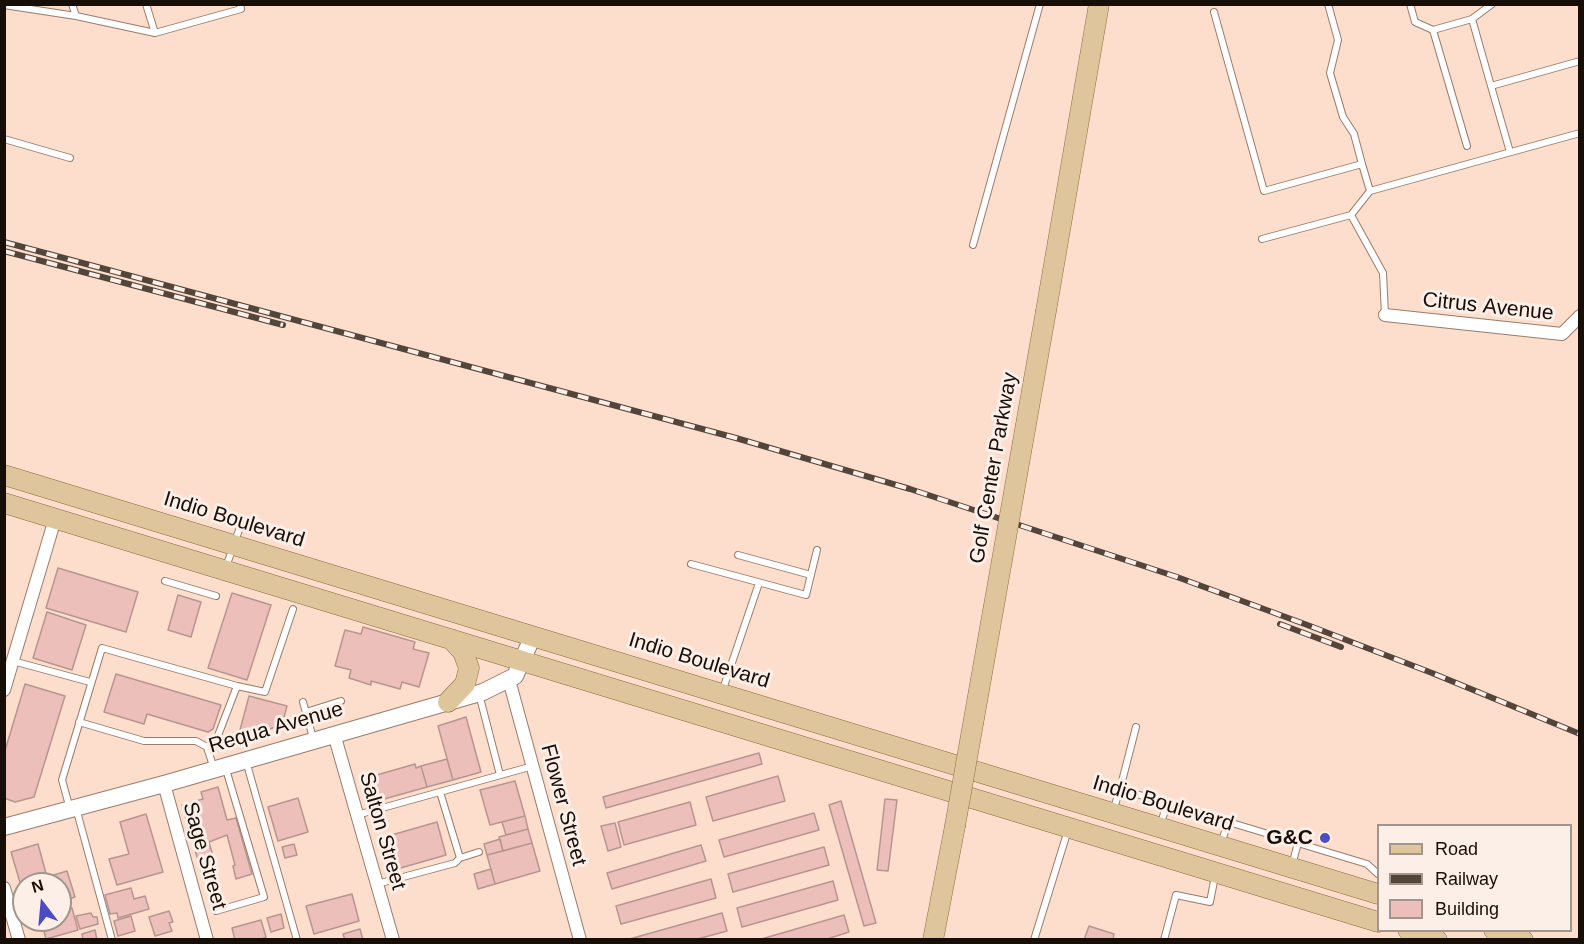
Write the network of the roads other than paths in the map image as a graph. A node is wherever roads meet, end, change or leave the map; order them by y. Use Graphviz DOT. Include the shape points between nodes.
graph roads {
  1 [pos="72,4"];
  2 [pos="146,4"];
  3 [pos="240,4"];
  4 [pos="1040,4"];
  5 [pos="1099,4"];
  6 [pos="1328,4"];
  7 [pos="1410,4"];
  8 [pos="1492,4"];
  9 [pos="4,5"];
  10 [pos="1214,12"];
  11 [pos="76,16"];
  12 [pos="1472,19"];
  13 [pos="1433,30"];
  14 [pos="155,33"];
  15 [pos="1580,61"];
  16 [pos="1491,86"];
  17 [pos="1580,133"];
  18 [pos="4,139"];
  19 [pos="1467,146"];
  20 [pos="1510,152"];
  21 [pos="70,158"];
  22 [pos="1362,164"];
  23 [pos="1370,191"];
  24 [pos="1351,215"];
  25 [pos="1262,239"];
  26 [pos="973,245"];
  27 [pos="1385,315"];
  28 [pos="1580,316"];
  29 [pos="4,475"];
  30 [pos="4,503"];
  31 [pos="55,519"];
  32 [pos="237,536"];
  33 [pos="817,550"];
  34 [pos="738,555"];
  35 [pos="692,564"];
  36 [pos="225,570"];
  37 [pos="811,575"];
  38 [pos="165,581"];
  39 [pos="759,583"];
  40 [pos="216,596"];
  41 [pos="293,609"];
  42 [pos="533,636"];
  43 [pos="451,639"];
  44 [pos="13,661"];
  45 [pos="523,662"];
  46 [pos="509,680"];
  47 [pos="90,682"];
  48 [pos="237,686"];
  49 [pos="5,688"];
  50 [pos="479,693"];
  51 [pos="722,693"];
  52 [pos="341,701"];
  53 [pos="303,702"];
  54 [pos="448,702"];
  55 [pos="306,712"];
  56 [pos="694,713"];
  57 [pos="802,717"];
  58 [pos="79,722"];
  59 [pos="1136,727"];
  60 [pos="334,734"];
  61 [pos="314,740"];
  62 [pos="208,751"];
  63 [pos="246,760"];
  64 [pos="533,766"];
  65 [pos="220,767"];
  66 [pos="500,775"];
  67 [pos="164,784"];
  68 [pos="1120,789"];
  69 [pos="440,792"];
  70 [pos="1167,804"];
  71 [pos="73,808"];
  72 [pos="1112,813"];
  73 [pos="357,815"];
  74 [pos="1228,822"];
  75 [pos="4,827"];
  76 [pos="1069,827"];
  77 [pos="1159,827"];
  78 [pos="1298,843"];
  79 [pos="1221,846"];
  80 [pos="479,852"];
  81 [pos="460,858"];
  82 [pos="1291,868"];
  83 [pos="1216,872"];
  84 [pos="1377,873"];
  85 [pos="377,884"];
  86 [pos="4,888"];
  87 [pos="1377,894"];
  88 [pos="216,911"];
  89 [pos="1377,922"];
  90 [pos="1414,932"];
  91 [pos="1500,932"];
  92 [pos="19,939"];
  93 [pos="112,939"];
  94 [pos="207,939"];
  95 [pos="297,939"];
  96 [pos="393,939"];
  97 [pos="580,939"];
  98 [pos="933,939"];
  99 [pos="1034,939"];
  100 [pos="1164,939"];
  101 [pos="1437,939"];
  102 [pos="1523,939"];
  1 -- 11 [label="lane"];
  2 -- 14 [label="lane"];
  3 -- 14 [label="lane" via="241,9"];
  4 -- 26 [label="lane"];
  5 -- 98 [label="main road, Golf Center Parkway, bridge"];
  6 -- 22 [label="lane" via="1338,40 1330,74"];
  7 -- 13 [label="lane" via="1415,22"];
  8 -- 12 [label="lane"];
  9 -- 11 [label="lane"];
  10 -- 22 [label="lane" via="1264,191"];
  11 -- 14 [label="lane"];
  12 -- 13 [label="lane"];
  12 -- 16 [label="lane"];
  13 -- 19 [label="lane"];
  15 -- 16 [label="lane"];
  16 -- 20 [label="lane"];
  17 -- 20 [label="lane"];
  18 -- 21 [label="lane"];
  20 -- 23 [label="lane"];
  22 -- 23 [label="lane"];
  23 -- 24 [label="lane"];
  24 -- 25 [label="lane"];
  24 -- 27 [label="lane" via="1383,273"];
  27 -- 28 [label="street, Citrus Avenue" via="1562,334"];
  29 -- 32 [label="main road, Indio Boulevard"];
  30 -- 31 [label="main road"];
  31 -- 36 [label="main road"];
  31 -- 44 [label="street"];
  32 -- 36 [label="lane"];
  32 -- 42 [label="main road, Indio Boulevard"];
  33 -- 37 [label="lane"];
  34 -- 37 [label="lane"];
  35 -- 39 [label="lane"];
  36 -- 43 [label="main road"];
  37 -- 39 [label="lane" via="806,595"];
  38 -- 40 [label="lane"];
  39 -- 51 [label="lane"];
  41 -- 48 [label="lane" via="265,692"];
  42 -- 45 [label="street, Requa Avenue"];
  42 -- 51 [label="main road, Indio Boulevard"];
  43 -- 45 [label="main road"];
  43 -- 54 [label="main road" via="463,652 469,668 465,684"];
  44 -- 47 [label="lane"];
  44 -- 49 [label="street"];
  45 -- 46 [label="street, Requa Avenue"];
  45 -- 56 [label="main road"];
  46 -- 50 [label="street, Requa Avenue"];
  46 -- 64 [label="street, Flower Street"];
  47 -- 48 [label="lane" via="102,648"];
  47 -- 58 [label="lane"];
  48 -- 62 [label="lane" via="214,746"];
  50 -- 54 [label="street, Requa Avenue"];
  50 -- 66 [label="lane"];
  51 -- 57 [label="main road, Indio Boulevard"];
  52 -- 55 [label="lane"];
  53 -- 55 [label="lane"];
  54 -- 60 [label="street, Requa Avenue"];
  55 -- 61 [label="lane"];
  56 -- 57 [label="main road" via="736,713 775,724"];
  56 -- 76 [label="main road"];
  57 -- 72 [label="main road, Indio Boulevard"];
  58 -- 62 [label="lane" via="144,741 196,741"];
  58 -- 71 [label="lane" via="62,780"];
  59 -- 68 [label="lane"];
  60 -- 61 [label="street, Requa Avenue"];
  60 -- 73 [label="street, Salton Street"];
  61 -- 63 [label="street, Requa Avenue"];
  62 -- 65 [label="lane"];
  63 -- 65 [label="street, Requa Avenue"];
  63 -- 95 [label="lane"];
  64 -- 66 [label="lane"];
  64 -- 97 [label="street, Flower Street"];
  65 -- 67 [label="street, Requa Avenue"];
  65 -- 88 [label="lane" via="264,897"];
  66 -- 69 [label="lane"];
  67 -- 71 [label="street, Requa Avenue"];
  67 -- 94 [label="street, Sage Street"];
  68 -- 70 [label="lane"];
  68 -- 72 [label="lane"];
  69 -- 73 [label="lane"];
  69 -- 81 [label="lane"];
  70 -- 74 [label="lane"];
  70 -- 77 [label="lane"];
  71 -- 75 [label="street, Requa Avenue"];
  71 -- 93 [label="lane"];
  72 -- 77 [label="main road, Indio Boulevard"];
  73 -- 85 [label="street, Salton Street"];
  74 -- 78 [label="lane"];
  74 -- 79 [label="lane"];
  76 -- 83 [label="main road"];
  76 -- 99 [label="lane"];
  77 -- 79 [label="main road, Indio Boulevard"];
  78 -- 82 [label="lane"];
  78 -- 84 [label="lane" via="1367,864"];
  79 -- 82 [label="main road, Indio Boulevard"];
  80 -- 81 [label="lane"];
  81 -- 85 [label="lane" via="455,863"];
  82 -- 87 [label="main road, Indio Boulevard"];
  83 -- 89 [label="main road"];
  83 -- 100 [label="lane" via="1210,902 1176,895"];
  85 -- 96 [label="street, Salton Street"];
  86 -- 92 [label="street"];
  90 -- 101 [label="main road"];
  91 -- 102 [label="main road"];
}
